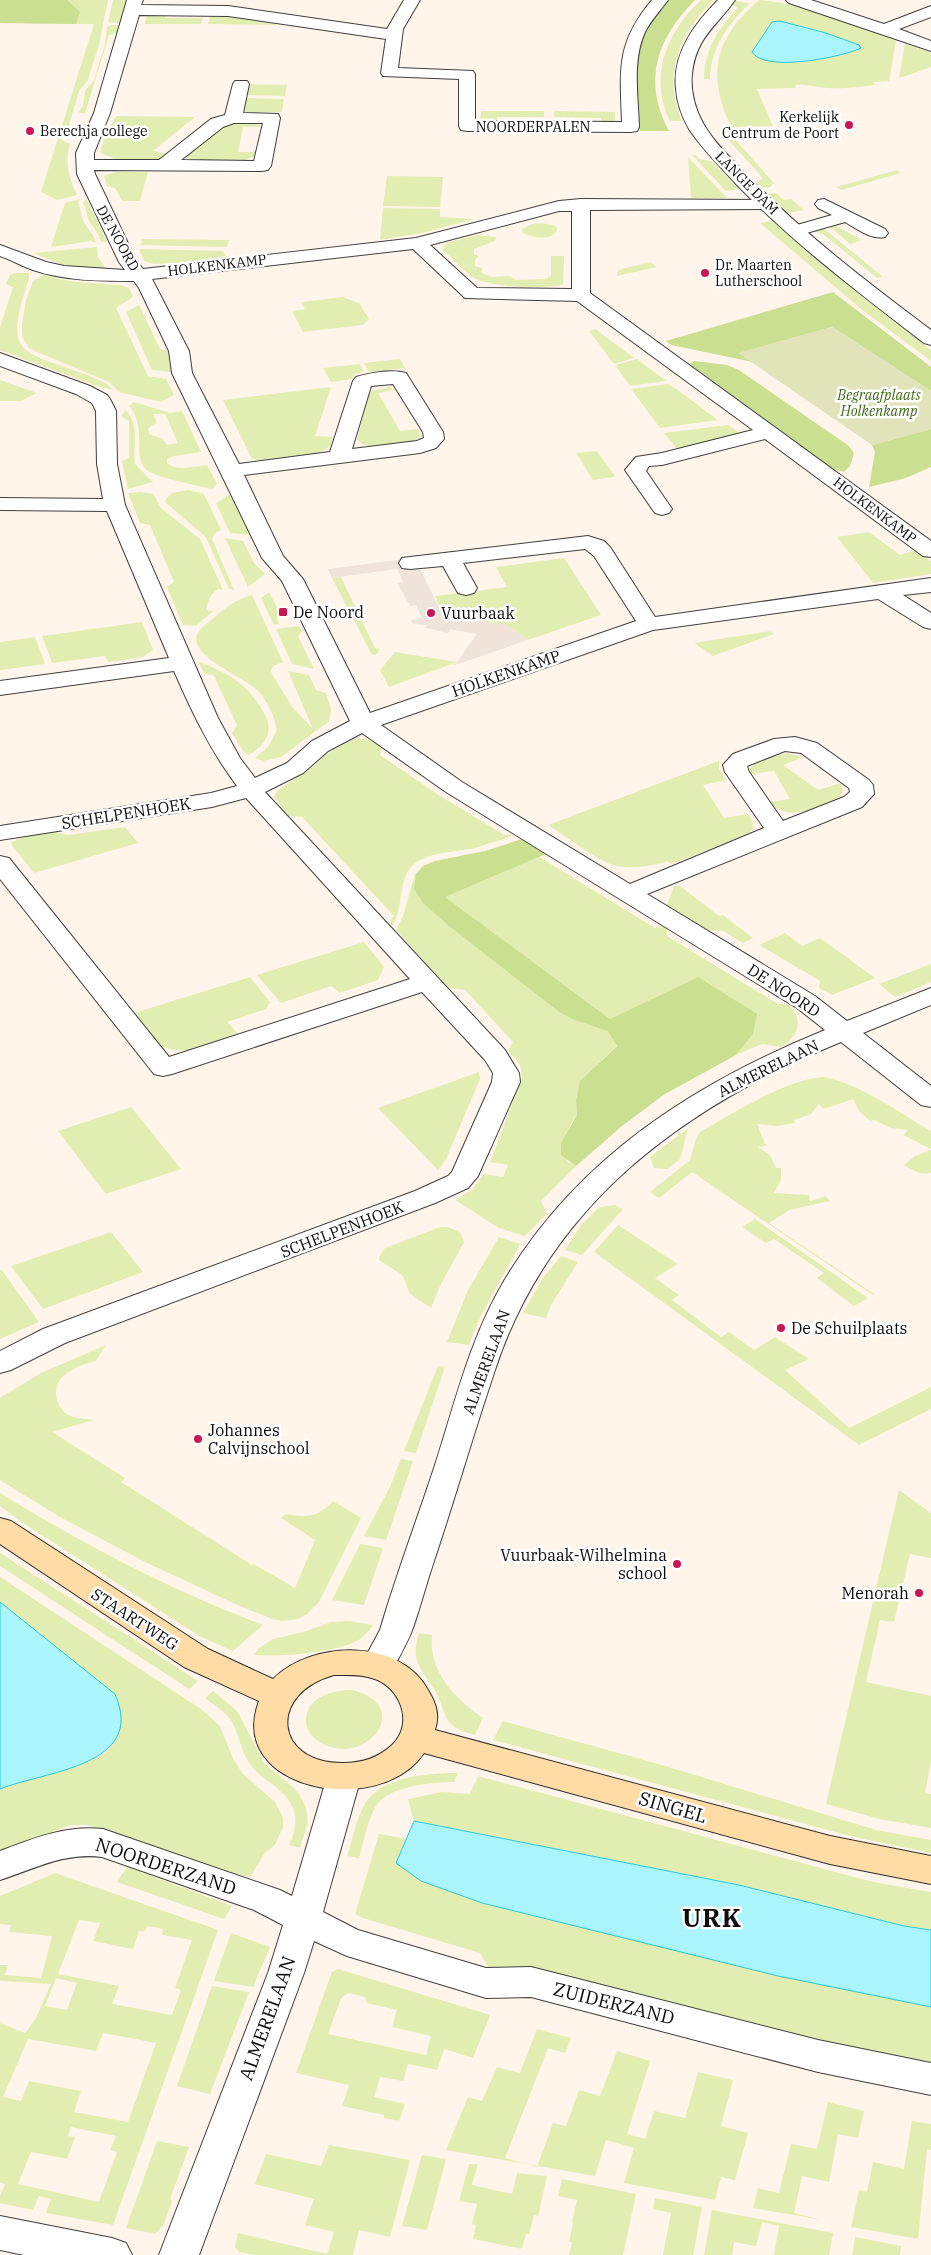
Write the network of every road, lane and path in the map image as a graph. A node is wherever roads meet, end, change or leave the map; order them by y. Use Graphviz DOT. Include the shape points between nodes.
graph roads {
  1 [pos="412,0"];
  2 [pos="660,0"];
  3 [pos="727,0"];
  4 [pos="794,0"];
  5 [pos="133,5"];
  6 [pos="931,12"];
  7 [pos="886,29"];
  8 [pos="394,35"];
  9 [pos="931,46"];
  10 [pos="241,84"];
  11 [pos="233,118"];
  12 [pos="84,165"];
  13 [pos="164,165"];
  14 [pos="581,204"];
  15 [pos="766,204"];
  16 [pos="824,204"];
  17 [pos="848,216"];
  18 [pos="796,231"];
  19 [pos="880,233"];
  20 [pos="417,243"];
  21 [pos="0,250"];
  22 [pos="18,257"];
  23 [pos="0,269"];
  24 [pos="138,275"];
  25 [pos="580,295"];
  26 [pos="931,339"];
  27 [pos="0,359"];
  28 [pos="770,432"];
  29 [pos="339,457"];
  30 [pos="232,470"];
  31 [pos="0,504"];
  32 [pos="115,505"];
  33 [pos="662,509"];
  34 [pos="931,551"];
  35 [pos="450,559"];
  36 [pos="410,562"];
  37 [pos="931,585"];
  38 [pos="466,588"];
  39 [pos="882,592"];
  40 [pos="931,622"];
  41 [pos="649,624"];
  42 [pos="182,663"];
  43 [pos="0,688"];
  44 [pos="364,723"];
  45 [pos="250,790"];
  46 [pos="778,831"];
  47 [pos="0,832"];
  48 [pos="0,863"];
  49 [pos="629,893"];
  50 [pos="426,982"];
  51 [pos="931,996"];
  52 [pos="844,1033"];
  53 [pos="931,1099"];
  54 [pos="0,1363"];
  55 [pos="0,1529"];
  56 [pos="378,1667"];
  57 [pos="278,1695"];
  58 [pos="417,1738"];
  59 [pos="344,1777"];
  60 [pos="0,1866"];
  61 [pos="931,1870"];
  62 [pos="302,1918"];
  63 [pos="931,2079"];
  64 [pos="0,2233"];
  65 [pos="112,2255"];
  66 [pos="179,2255"];
  1 -- 8 [label="street, NOORDERPALEN"];
  2 -- 8 [label="street, NOORDERPALEN" via="639,26 629,51 631,127 466,126 467,74 389,73"];
  3 -- 15 [label="street, LANGE DAM" via="703,25 690,46 683,75 684,90 688,109 698,130"];
  4 -- 7 [label="street"];
  5 -- 8 [label="street" via="228,11"];
  5 -- 12 [label="street" via="102,113 85,153"];
  6 -- 7 [label="street"];
  7 -- 9 [label="street"];
  10 -- 11 [label="street"];
  11 -- 13 [label="street" via="217,123"];
  11 -- 13 [label="street" via="272,118 262,166"];
  12 -- 13 [label="street"];
  12 -- 24 [label="street, DE NOORD" via="89,184 128,262"];
  14 -- 15 [label="street, HOLKENKAMP"];
  14 -- 20 [label="street, HOLKENKAMP" via="538,210"];
  14 -- 25 [label="street"];
  15 -- 18 [label="street, LANGE DAM"];
  16 -- 17 [label="street"];
  17 -- 18 [label="street"];
  17 -- 19 [label="street"];
  18 -- 26 [label="street, LANGE DAM"];
  20 -- 24 [label="street, HOLKENKAMP"];
  20 -- 25 [label="street" via="472,294"];
  21 -- 22 [label="street, HOLKENKAMP"];
  22 -- 23 [label="street"];
  22 -- 24 [label="street, HOLKENKAMP" via="48,268 77,273"];
  24 -- 30 [label="street, DE NOORD" via="148,286 178,351 182,373"];
  25 -- 28 [label="street, HOLKENKAMP"];
  27 -- 32 [label="street, SCHELPENHOEK" via="100,399 106,411 107,464"];
  28 -- 33 [label="street" via="662,459 640,457 635,470"];
  28 -- 34 [label="street, HOLKENKAMP"];
  29 -- 29 [label="street" via="363,381 399,377 434,438 420,447"];
  29 -- 30 [label="street"];
  30 -- 44 [label="street, DE NOORD" via="273,558 292,579"];
  31 -- 32 [label="street"];
  32 -- 42 [label="street, SCHELPENHOEK"];
  35 -- 36 [label="street"];
  35 -- 38 [label="street"];
  35 -- 41 [label="street" via="588,542 599,549"];
  37 -- 39 [label="street, HOLKENKAMP"];
  39 -- 40 [label="street"];
  39 -- 41 [label="street, HOLKENKAMP"];
  41 -- 44 [label="street, HOLKENKAMP"];
  42 -- 43 [label="street"];
  42 -- 45 [label="street, SCHELPENHOEK" via="226,755"];
  44 -- 45 [label="street, SCHELPENHOEK" via="320,746 295,768"];
  44 -- 49 [label="street, DE NOORD" via="454,786"];
  45 -- 47 [label="street, SCHELPENHOEK" via="212,800"];
  45 -- 50 [label="street, SCHELPENHOEK"];
  46 -- 46 [label="street" via="737,772 735,765 741,759 782,744 796,744 809,748 861,786 862,794 853,802"];
  46 -- 49 [label="street"];
  48 -- 50 [label="street" via="164,1068"];
  49 -- 52 [label="street, DE NOORD" via="806,1002"];
  50 -- 54 [label="street, SCHELPENHOEK" via="496,1056 506,1073 503,1090 470,1166 458,1182 425,1198 54,1336"];
  51 -- 52 [label="street, ALMERELAAN"];
  52 -- 53 [label="street, DE NOORD"];
  52 -- 56 [label="street, ALMERELAAN" via="754,1071 684,1112 621,1163 579,1203 550,1237 515,1289 495,1330 396,1630"];
  55 -- 57 [label="main road, STAARTWEG" via="196,1658"];
  56 -- 57 [label="main road" via="358,1663 317,1667 300,1674"];
  56 -- 58 [label="main road" via="403,1681 418,1700 421,1718"];
  57 -- 59 [label="main road" via="269,1715 270,1730 285,1757 305,1769"];
  58 -- 59 [label="main road" via="410,1749 387,1767"];
  58 -- 61 [label="main road, SINGEL" via="830,1850"];
  59 -- 62 [label="street, ALMERELAAN"];
  60 -- 62 [label="street, NOORDERZAND" via="67,1842 90,1840 268,1900"];
  62 -- 63 [label="street, ZUIDERZAND" via="340,1938 486,1982 531,1982 818,2056"];
  62 -- 66 [label="street, ALMERELAAN" via="286,1973"];
  64 -- 65 [label="street"];
}
